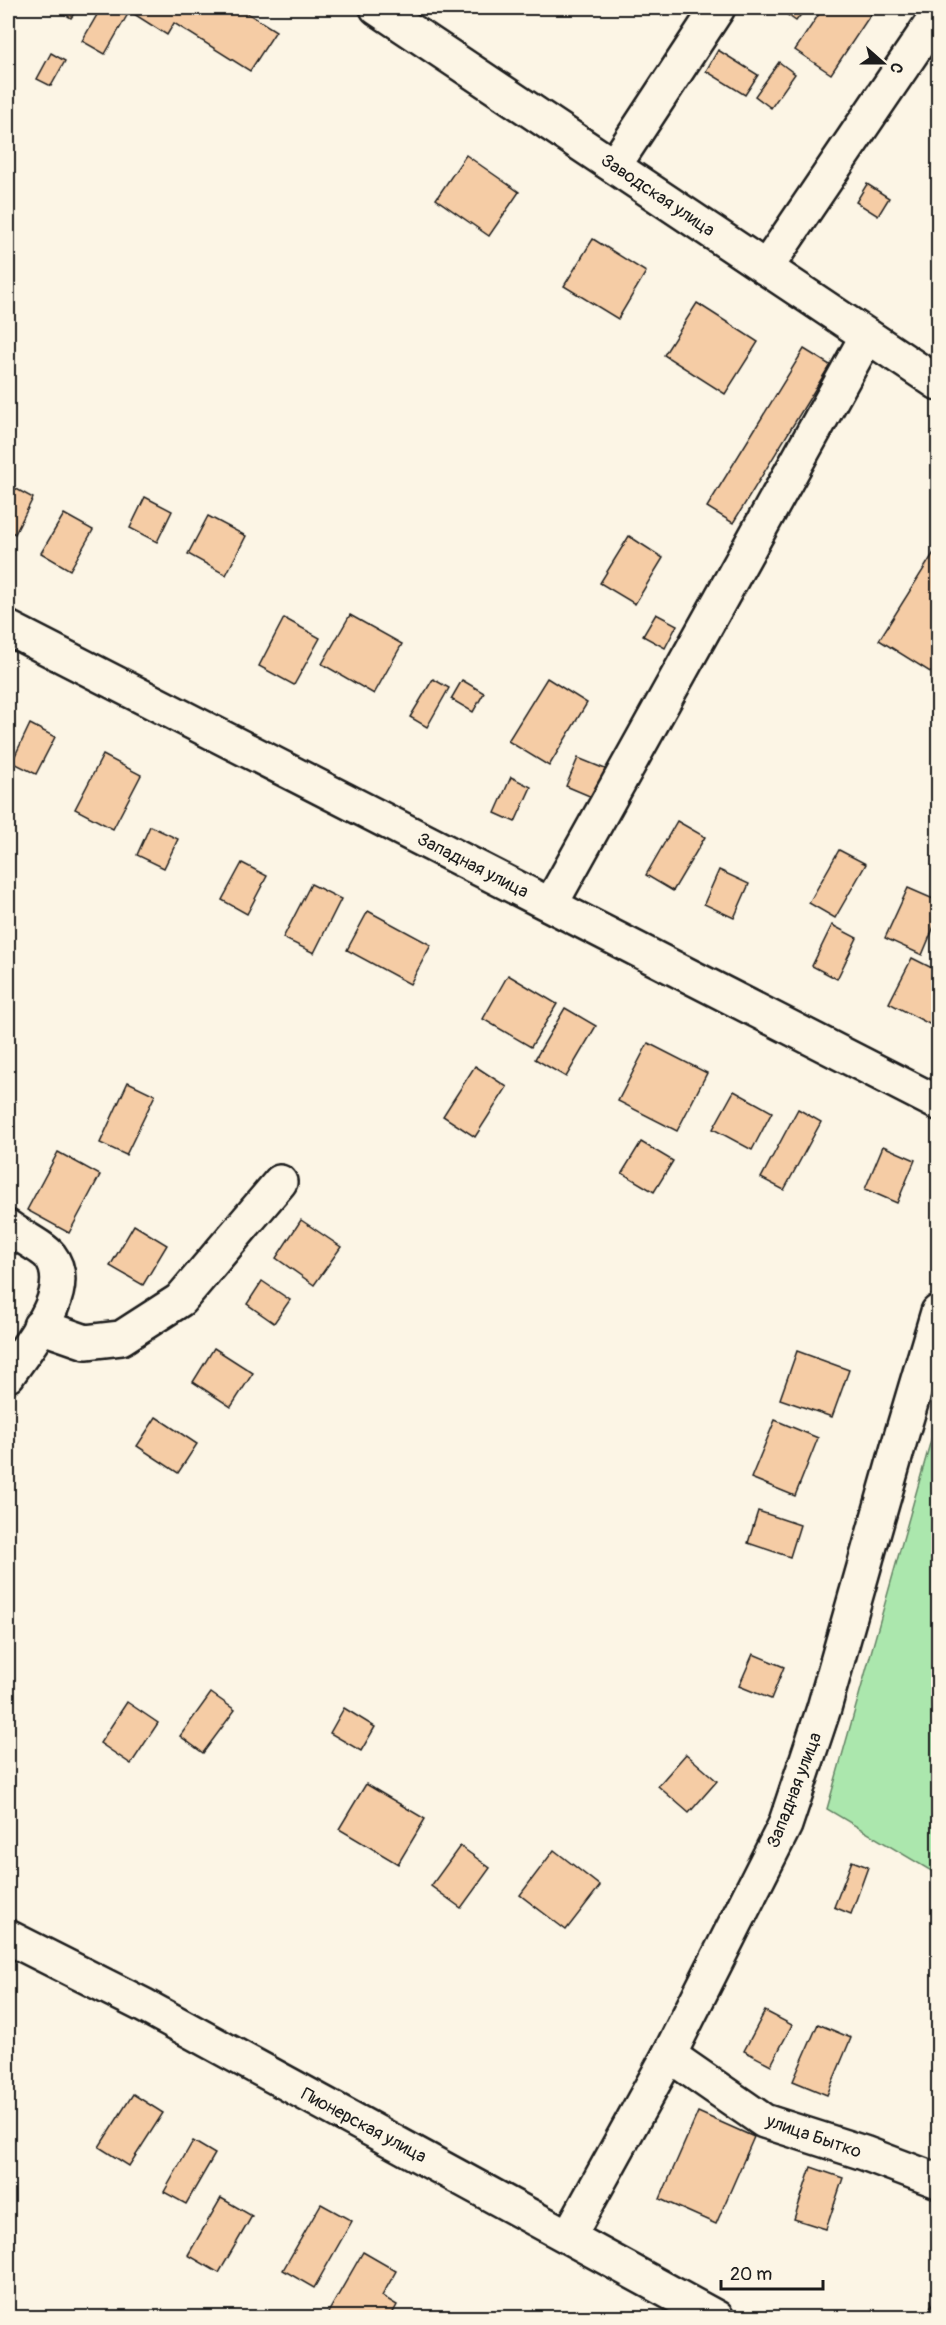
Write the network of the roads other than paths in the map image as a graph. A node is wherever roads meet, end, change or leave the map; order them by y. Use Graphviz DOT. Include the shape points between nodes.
graph roads {
  1 [pos="377,8"];
  2 [pos="718,8"];
  3 [pos="939,14"];
  4 [pos="614,166"];
  5 [pos="766,268"];
  6 [pos="867,336"];
  7 [pos="939,383"];
  8 [pos="8,628"];
  9 [pos="551,904"];
  10 [pos="939,1103"];
  11 [pos="280,1182"];
  12 [pos="8,1227"];
  13 [pos="939,1312"];
  14 [pos="40,1326"];
  15 [pos="8,1375"];
  16 [pos="8,1937"];
  17 [pos="669,2055"];
  18 [pos="939,2181"];
  19 [pos="569,2236"];
  20 [pos="717,2318"];
  1 -- 4 [label="street, Заводская улица"];
  2 -- 4 [label="street"];
  3 -- 5 [label="street"];
  4 -- 5 [label="street, Заводская улица"];
  5 -- 6 [label="street, Заводская улица"];
  6 -- 7 [label="street, Заводская улица"];
  6 -- 9 [label="street"];
  8 -- 9 [label="street, Западная улица"];
  9 -- 10 [label="street, Западная улица"];
  11 -- 14 [label="street" via="180,1300 121,1338 86,1342"];
  12 -- 14 [label="street" via="50,1256 60,1281 55,1304"];
  13 -- 17 [label="street, Западная улица" via="824,1708 785,1825"];
  14 -- 15 [label="street"];
  16 -- 19 [label="street, Пионерская улица" via="143,2005"];
  17 -- 18 [label="street, улица Бытко" via="764,2121"];
  17 -- 19 [label="street, Западная улица"];
  19 -- 20 [label="street, Пионерская улица"];
}
